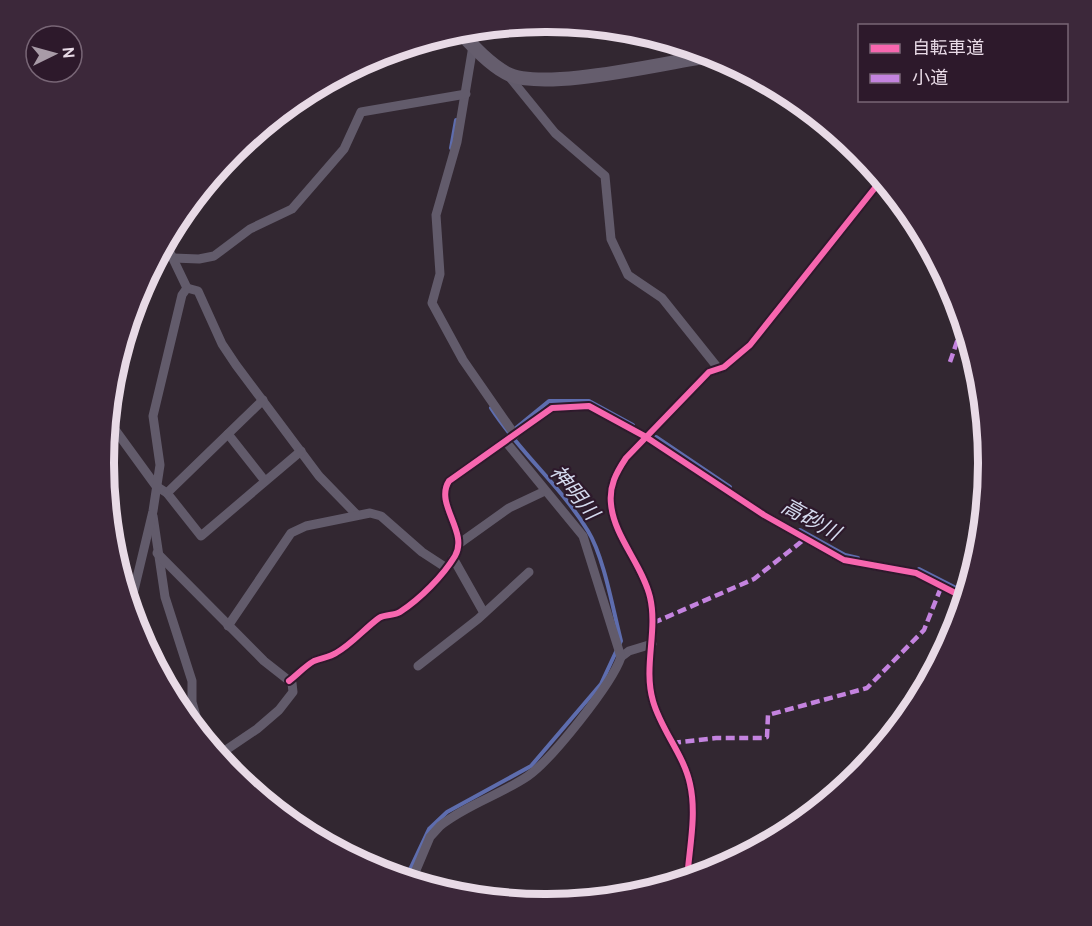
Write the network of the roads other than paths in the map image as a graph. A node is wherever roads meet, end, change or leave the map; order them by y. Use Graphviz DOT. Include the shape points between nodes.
graph roads {
  1 [pos="467,39"];
  2 [pos="473,46"];
  3 [pos="696,58"];
  4 [pos="507,74"];
  5 [pos="466,94"];
  6 [pos="876,186"];
  7 [pos="170,251"];
  8 [pos="173,258"];
  9 [pos="187,288"];
  10 [pos="717,368"];
  11 [pos="263,400"];
  12 [pos="116,430"];
  13 [pos="228,434"];
  14 [pos="515,435"];
  15 [pos="646,437"];
  16 [pos="506,442"];
  17 [pos="301,451"];
  18 [pos="265,481"];
  19 [pos="156,486"];
  20 [pos="545,491"];
  21 [pos="167,493"];
  22 [pos="153,511"];
  23 [pos="356,514"];
  24 [pos="460,543"];
  25 [pos="158,553"];
  26 [pos="453,558"];
  27 [pos="445,567"];
  28 [pos="529,572"];
  29 [pos="134,591"];
  30 [pos="957,594"];
  31 [pos="484,613"];
  32 [pos="228,626"];
  33 [pos="652,644"];
  34 [pos="621,657"];
  35 [pos="418,666"];
  36 [pos="289,681"];
  37 [pos="196,715"];
  38 [pos="225,751"];
  39 [pos="688,871"];
  40 [pos="414,874"];
  1 -- 2 [label="street"];
  2 -- 4 [label="street"];
  2 -- 5 [label="street"];
  3 -- 4 [label="street" via="562,80"];
  4 -- 10 [label="street" via="555,133 605,176 611,239 628,275 662,298"];
  5 -- 8 [label="street" via="361,112 344,148 292,209 250,229 214,256 199,260"];
  5 -- 14 [label="street" via="436,215 440,274 432,303 462,360"];
  6 -- 10 [label="street" via="750,345 724,367"];
  7 -- 8 [label="street"];
  8 -- 9 [label="street"];
  9 -- 11 [label="street" via="198,291 222,344"];
  9 -- 19 [label="street" via="182,295 153,416 160,465"];
  10 -- 15 [label="street"];
  11 -- 13 [label="street"];
  11 -- 17 [label="street"];
  12 -- 19 [label="street"];
  13 -- 18 [label="street"];
  13 -- 21 [label="street"];
  14 -- 15 [label="street" via="552,408 589,406"];
  14 -- 16 [label="street"];
  15 -- 30 [label="street" via="764,515 844,560 916,573"];
  15 -- 33 [label="street" via="615,473 610,502 613,518 650,596"];
  16 -- 20 [label="street"];
  16 -- 24 [label="street" via="457,475 445,488"];
  17 -- 18 [label="street"];
  17 -- 23 [label="street"];
  18 -- 21 [label="street" via="201,536"];
  19 -- 21 [label="street"];
  19 -- 22 [label="street"];
  20 -- 24 [label="street" via="509,508"];
  20 -- 34 [label="street" via="588,546"];
  22 -- 25 [label="street"];
  22 -- 29 [label="street"];
  23 -- 27 [label="street" via="381,516"];
  23 -- 32 [label="street" via="291,533"];
  24 -- 26 [label="street"];
  25 -- 32 [label="street"];
  25 -- 37 [label="street" via="165,597 192,681"];
  26 -- 27 [label="street"];
  26 -- 31 [label="street"];
  27 -- 36 [label="street" via="427,589 398,613 381,616 356,640 313,662"];
  28 -- 31 [label="street"];
  31 -- 35 [label="street"];
  32 -- 36 [label="street"];
  33 -- 34 [label="street"];
  33 -- 39 [label="street" via="653,703 690,782"];
  34 -- 40 [label="street" via="617,670 594,703 530,775 440,826 430,837"];
  36 -- 38 [label="street" via="293,692 279,710"];
}
